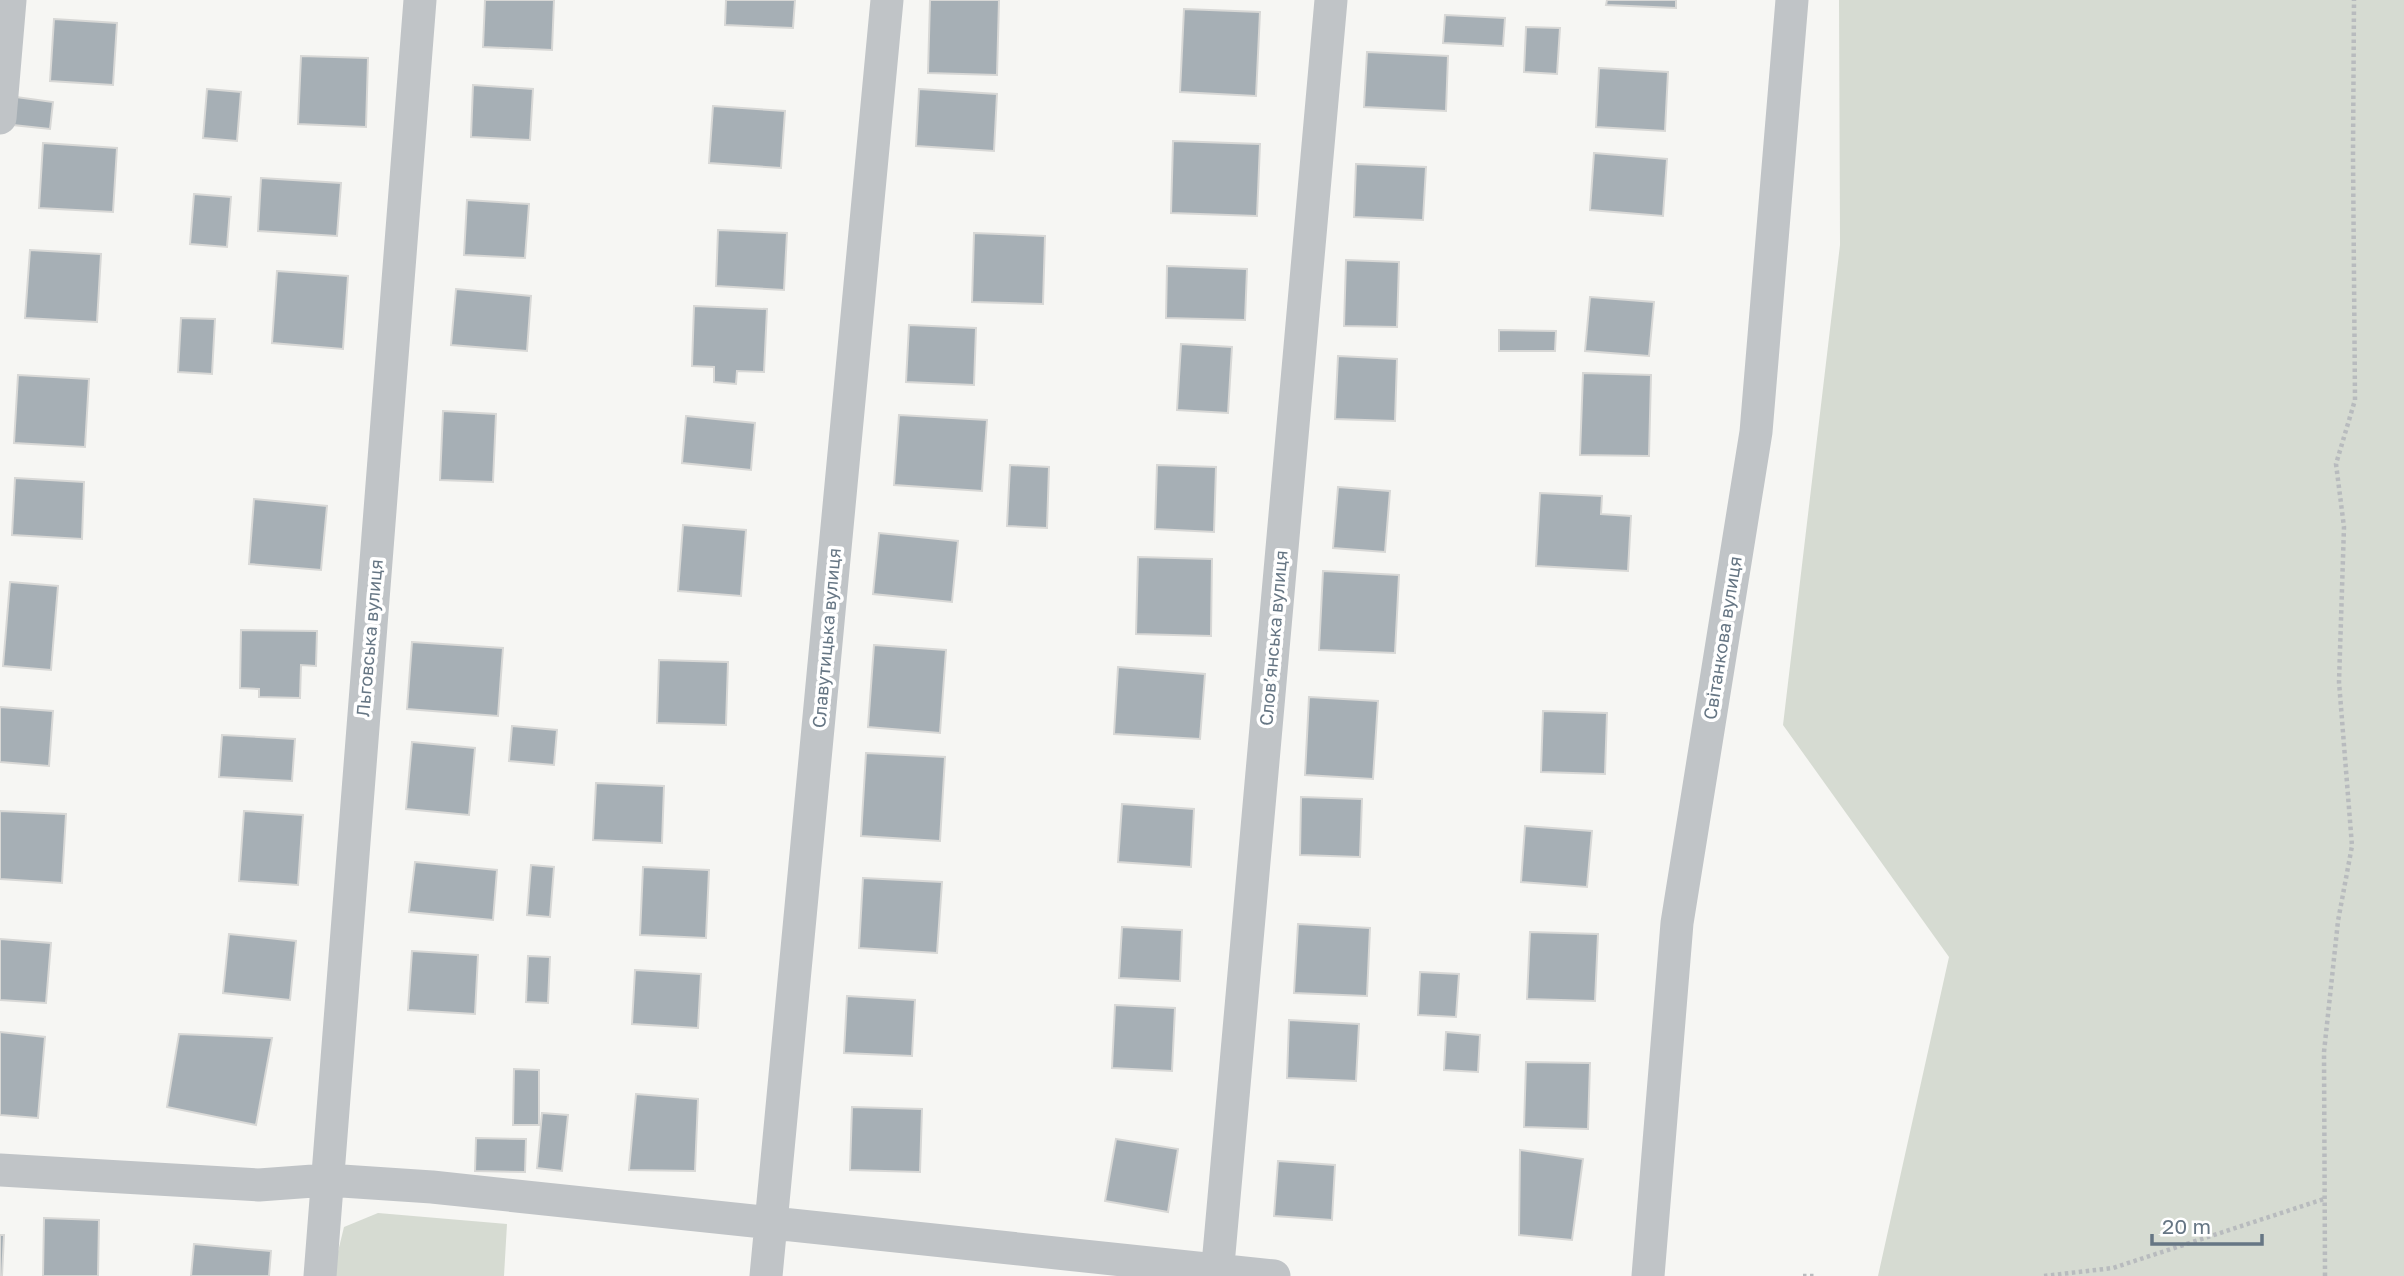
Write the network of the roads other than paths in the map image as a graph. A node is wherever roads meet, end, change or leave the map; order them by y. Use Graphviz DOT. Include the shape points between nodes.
graph roads {
  1 [pos="10,0"];
  2 [pos="420,0"];
  3 [pos="887,0"];
  4 [pos="1331,0"];
  5 [pos="1792,0"];
  6 [pos="0,118"];
  7 [pos="0,1170"];
  8 [pos="327,1180"];
  9 [pos="772,1222"];
  10 [pos="1218,1273"];
  11 [pos="320,1276"];
  12 [pos="766,1276"];
  13 [pos="1274,1276"];
  14 [pos="1648,1276"];
  1 -- 6 [label="street"];
  2 -- 8 [label="street, Льговська вулиця"];
  3 -- 9 [label="street, Славутицька вулиця"];
  4 -- 10 [label="street, Словʼянська вулиця"];
  5 -- 14 [label="street, Світанкова вулиця" via="1756,432 1678,923"];
  7 -- 8 [label="street" via="259,1185"];
  8 -- 9 [label="street"];
  8 -- 11 [label="street, Льговська вулиця"];
  9 -- 10 [label="street"];
  9 -- 12 [label="street, Славутицька вулиця"];
  10 -- 13 [label="street"];
}
